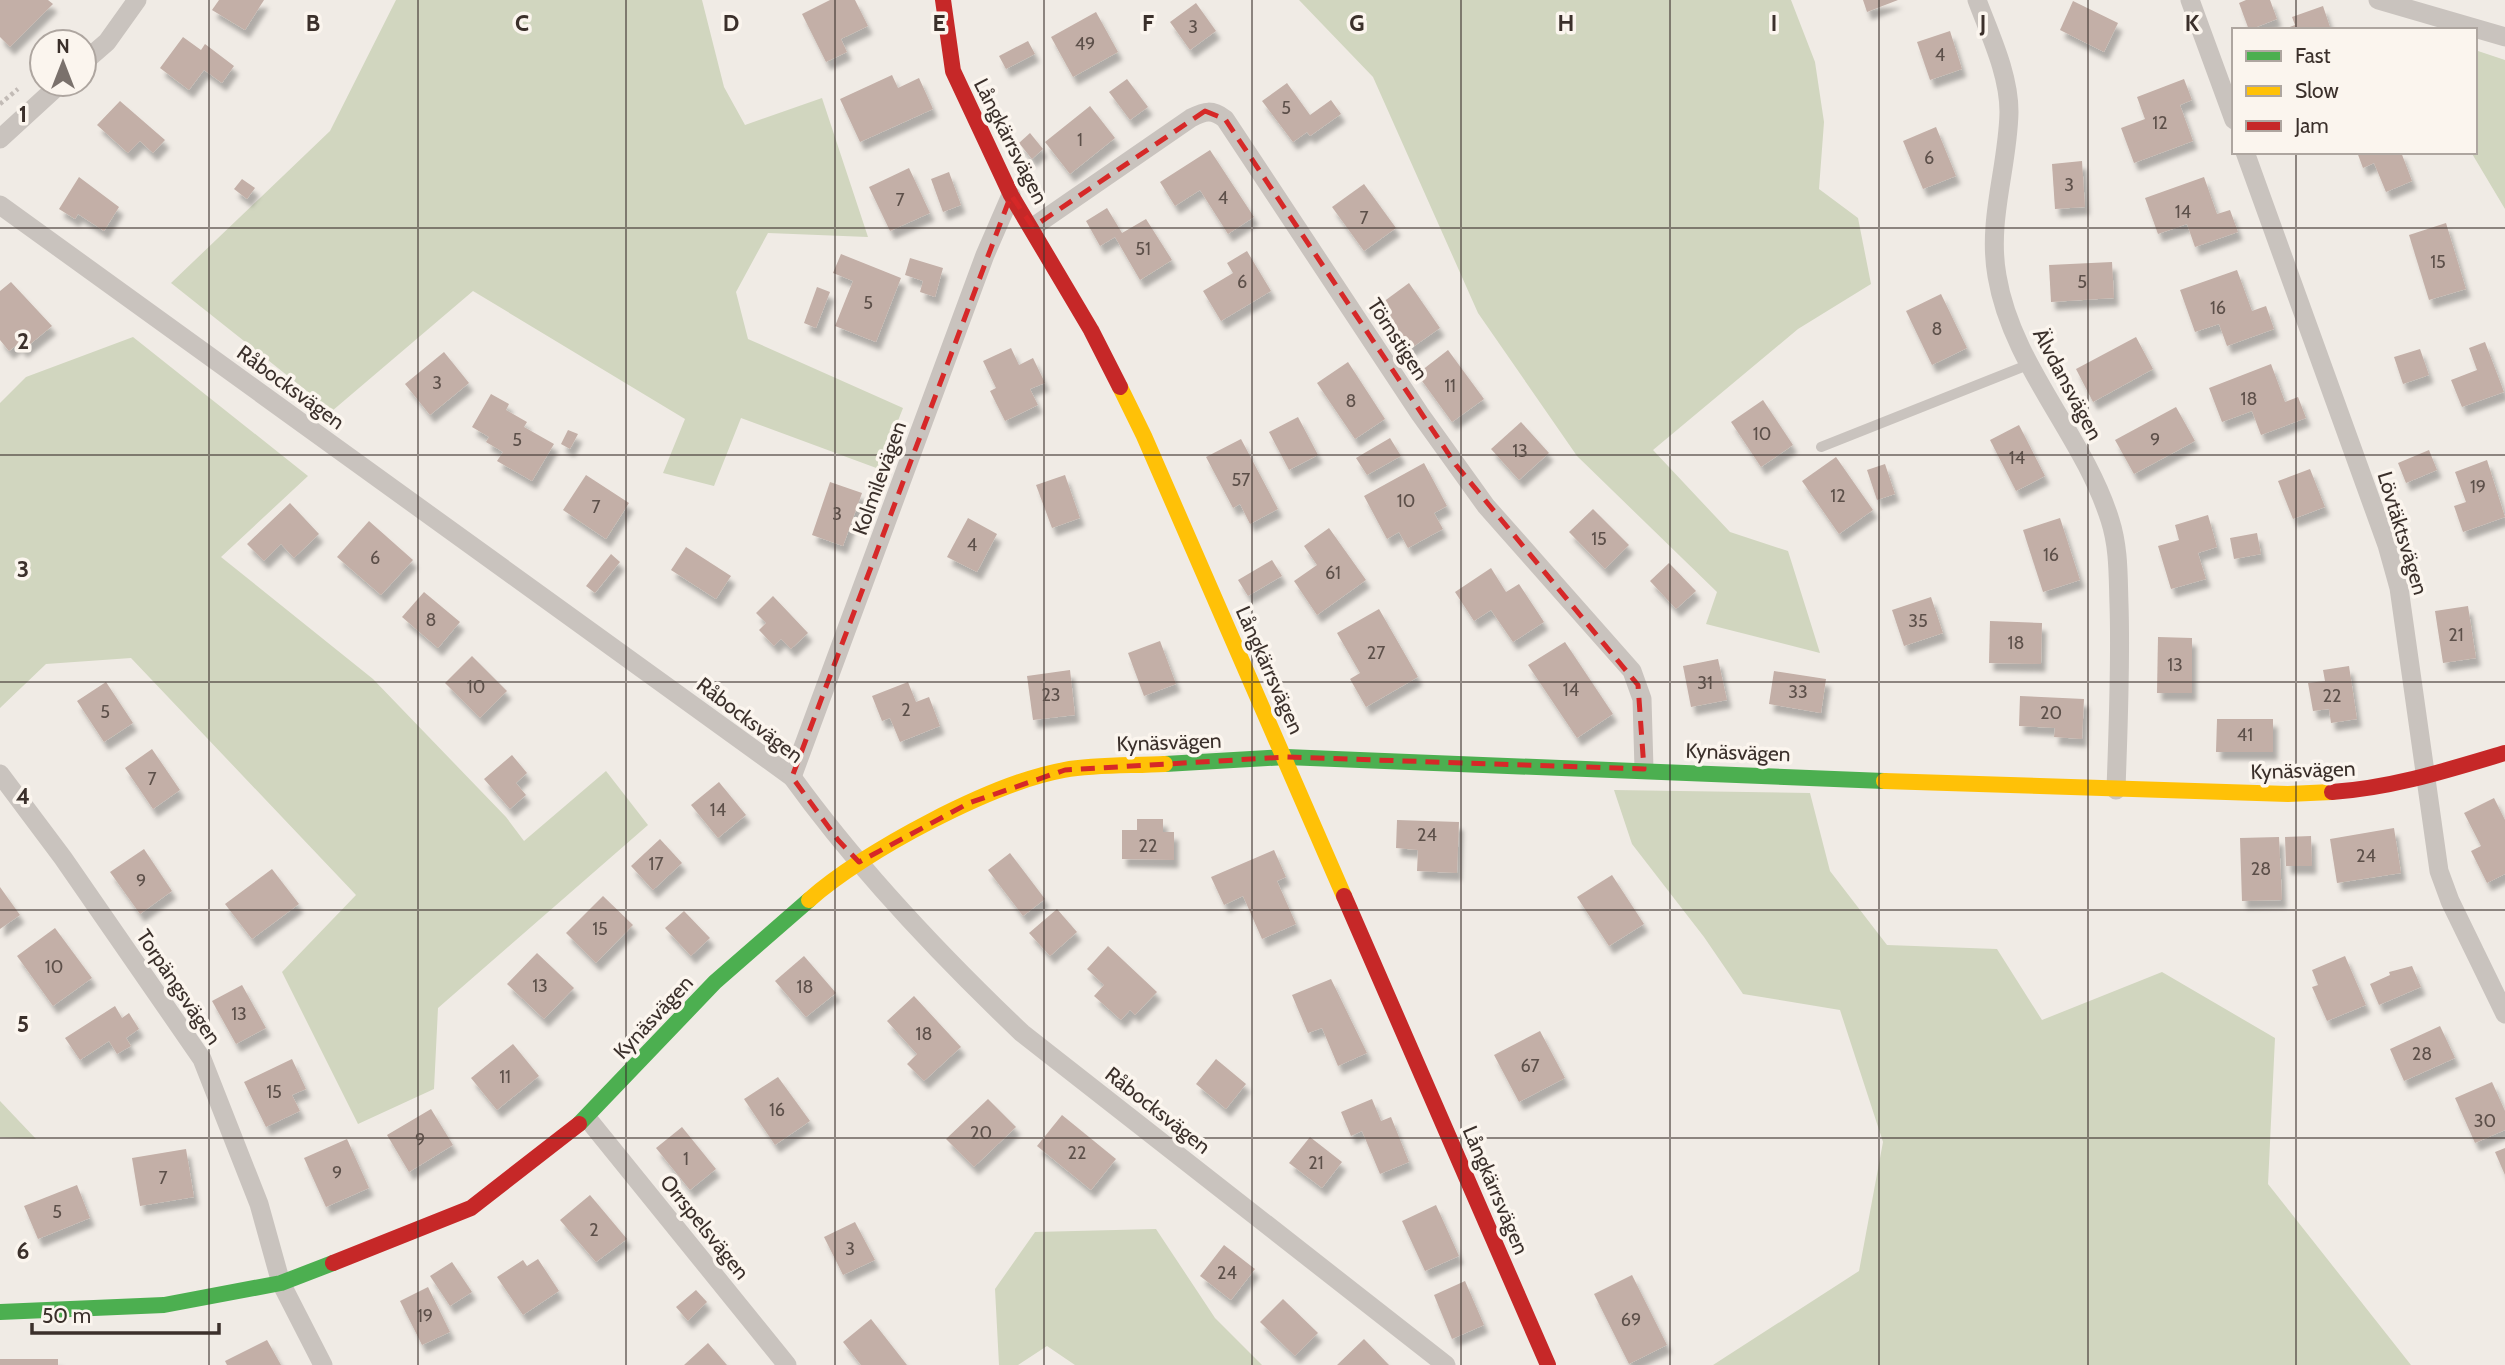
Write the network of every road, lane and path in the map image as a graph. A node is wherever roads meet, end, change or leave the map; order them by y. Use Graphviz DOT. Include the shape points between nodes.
graph roads {
  1 [pos="137,0"];
  2 [pos="943,0"];
  3 [pos="1977,0"];
  4 [pos="2190,0"];
  5 [pos="2378,0"];
  6 [pos="2474,28"];
  7 [pos="2477,29"];
  8 [pos="2505,37"];
  9 [pos="98,50"];
  10 [pos="45,98"];
  11 [pos="2232,115"];
  12 [pos="0,139"];
  13 [pos="2246,154"];
  14 [pos="1011,195"];
  15 [pos="0,205"];
  16 [pos="1033,228"];
  17 [pos="2029,364"];
  18 [pos="1821,447"];
  19 [pos="2505,753"];
  20 [pos="1286,757"];
  21 [pos="1644,769"];
  22 [pos="0,774"];
  23 [pos="792,777"];
  24 [pos="2426,777"];
  25 [pos="2116,790"];
  26 [pos="859,862"];
  27 [pos="2505,1014"];
  28 [pos="587,1118"];
  29 [pos="281,1283"];
  30 [pos="0,1312"];
  31 [pos="323,1365"];
  32 [pos="787,1365"];
  33 [pos="1446,1365"];
  34 [pos="1548,1365"];
  1 -- 9 [label="street"];
  2 -- 14 [label="street, Långkärrsvägen" via="953,71"];
  3 -- 17 [label="street, Älvdansvägen" via="1998,57 2009,112 1994,222 1997,277 2010,323"];
  4 -- 11 [label="street"];
  5 -- 6 [label="street"];
  7 -- 8 [label="street"];
  10 -- 12 [label="street"];
  13 -- 24 [label="street, Lövtäktsvägen" via="2387,545 2399,588"];
  14 -- 16 [label="street, Långkärrsvägen"];
  14 -- 23 [label="street, Kolmilevägen"];
  15 -- 23 [label="street, Råbocksvägen"];
  16 -- 20 [label="street, Långkärrsvägen" via="1144,436"];
  16 -- 21 [label="street, Törnstigen" via="1191,118 1205,111 1225,119 1486,506 1632,671 1642,699"];
  17 -- 18 [label="lane"];
  17 -- 25 [label="street, Älvdansvägen" via="2094,481 2117,549 2121,663"];
  19 -- 24 [label="street, Kynäsvägen"];
  20 -- 21 [label="street, Kynäsvägen"];
  20 -- 26 [label="street, Kynäsvägen" via="1065,770 969,803"];
  20 -- 34 [label="street, Långkärrsvägen"];
  21 -- 25 [label="street, Kynäsvägen"];
  22 -- 29 [label="street, Torpängsvägen" via="202,1059 259,1204"];
  23 -- 26 [label="street, Råbocksvägen"];
  24 -- 25 [label="street, Kynäsvägen" via="2362,790 2288,794"];
  24 -- 27 [label="street, Lövtäktsvägen" via="2439,871"];
  26 -- 28 [label="street, Kynäsvägen" via="786,916 715,982"];
  26 -- 33 [label="street, Råbocksvägen" via="1022,1033"];
  28 -- 29 [label="street, Kynäsvägen" via="471,1208"];
  28 -- 32 [label="street, Orrspelsvägen"];
  29 -- 30 [label="street, Kynäsvägen" via="164,1305"];
  29 -- 31 [label="street, Torpängsvägen"];
}
